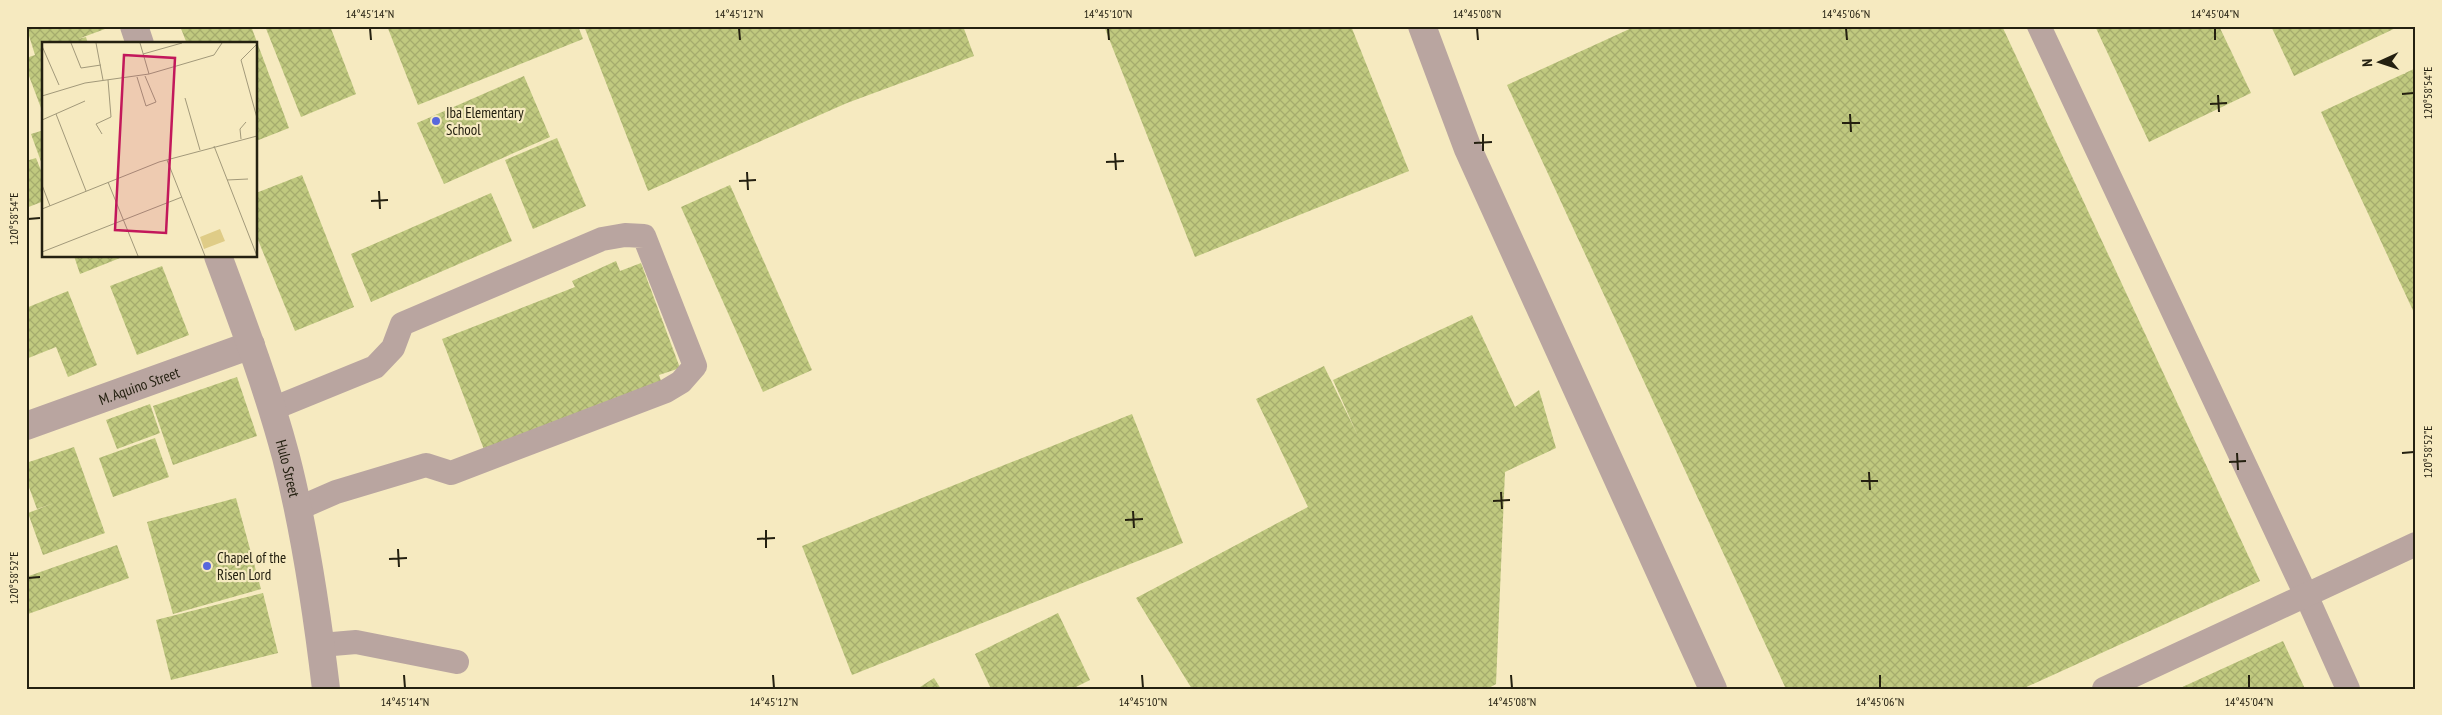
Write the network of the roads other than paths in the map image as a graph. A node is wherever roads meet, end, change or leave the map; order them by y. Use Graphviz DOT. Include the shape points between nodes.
graph roads {
  1 [pos="134,26"];
  2 [pos="2039,26"];
  3 [pos="1425,27"];
  4 [pos="139,42"];
  5 [pos="219,258"];
  6 [pos="251,345"];
  7 [pos="272,409"];
  8 [pos="26,426"];
  9 [pos="296,509"];
  10 [pos="2416,544"];
  11 [pos="2306,595"];
  12 [pos="321,645"];
  13 [pos="457,662"];
  14 [pos="326,689"];
  15 [pos="1713,689"];
  16 [pos="2104,689"];
  17 [pos="2348,689"];
  1 -- 4 [label="street"];
  2 -- 11 [label="lane"];
  3 -- 15 [label="street" via="1468,149"];
  5 -- 6 [label="street, Hulo Street"];
  6 -- 7 [label="street, Hulo Street"];
  6 -- 8 [label="street, M. Aquino Street"];
  7 -- 9 [label="street, Hulo Street"];
  7 -- 9 [label="lane" via="375,367 393,348 402,324 602,239 626,235 644,236 695,366 681,382 666,391 451,473 426,465 336,492"];
  9 -- 12 [label="street, Hulo Street"];
  10 -- 11 [label="lane"];
  11 -- 16 [label="lane"];
  11 -- 17 [label="lane"];
  12 -- 13 [label="lane" via="356,642"];
  12 -- 14 [label="street, Hulo Street"];
}
